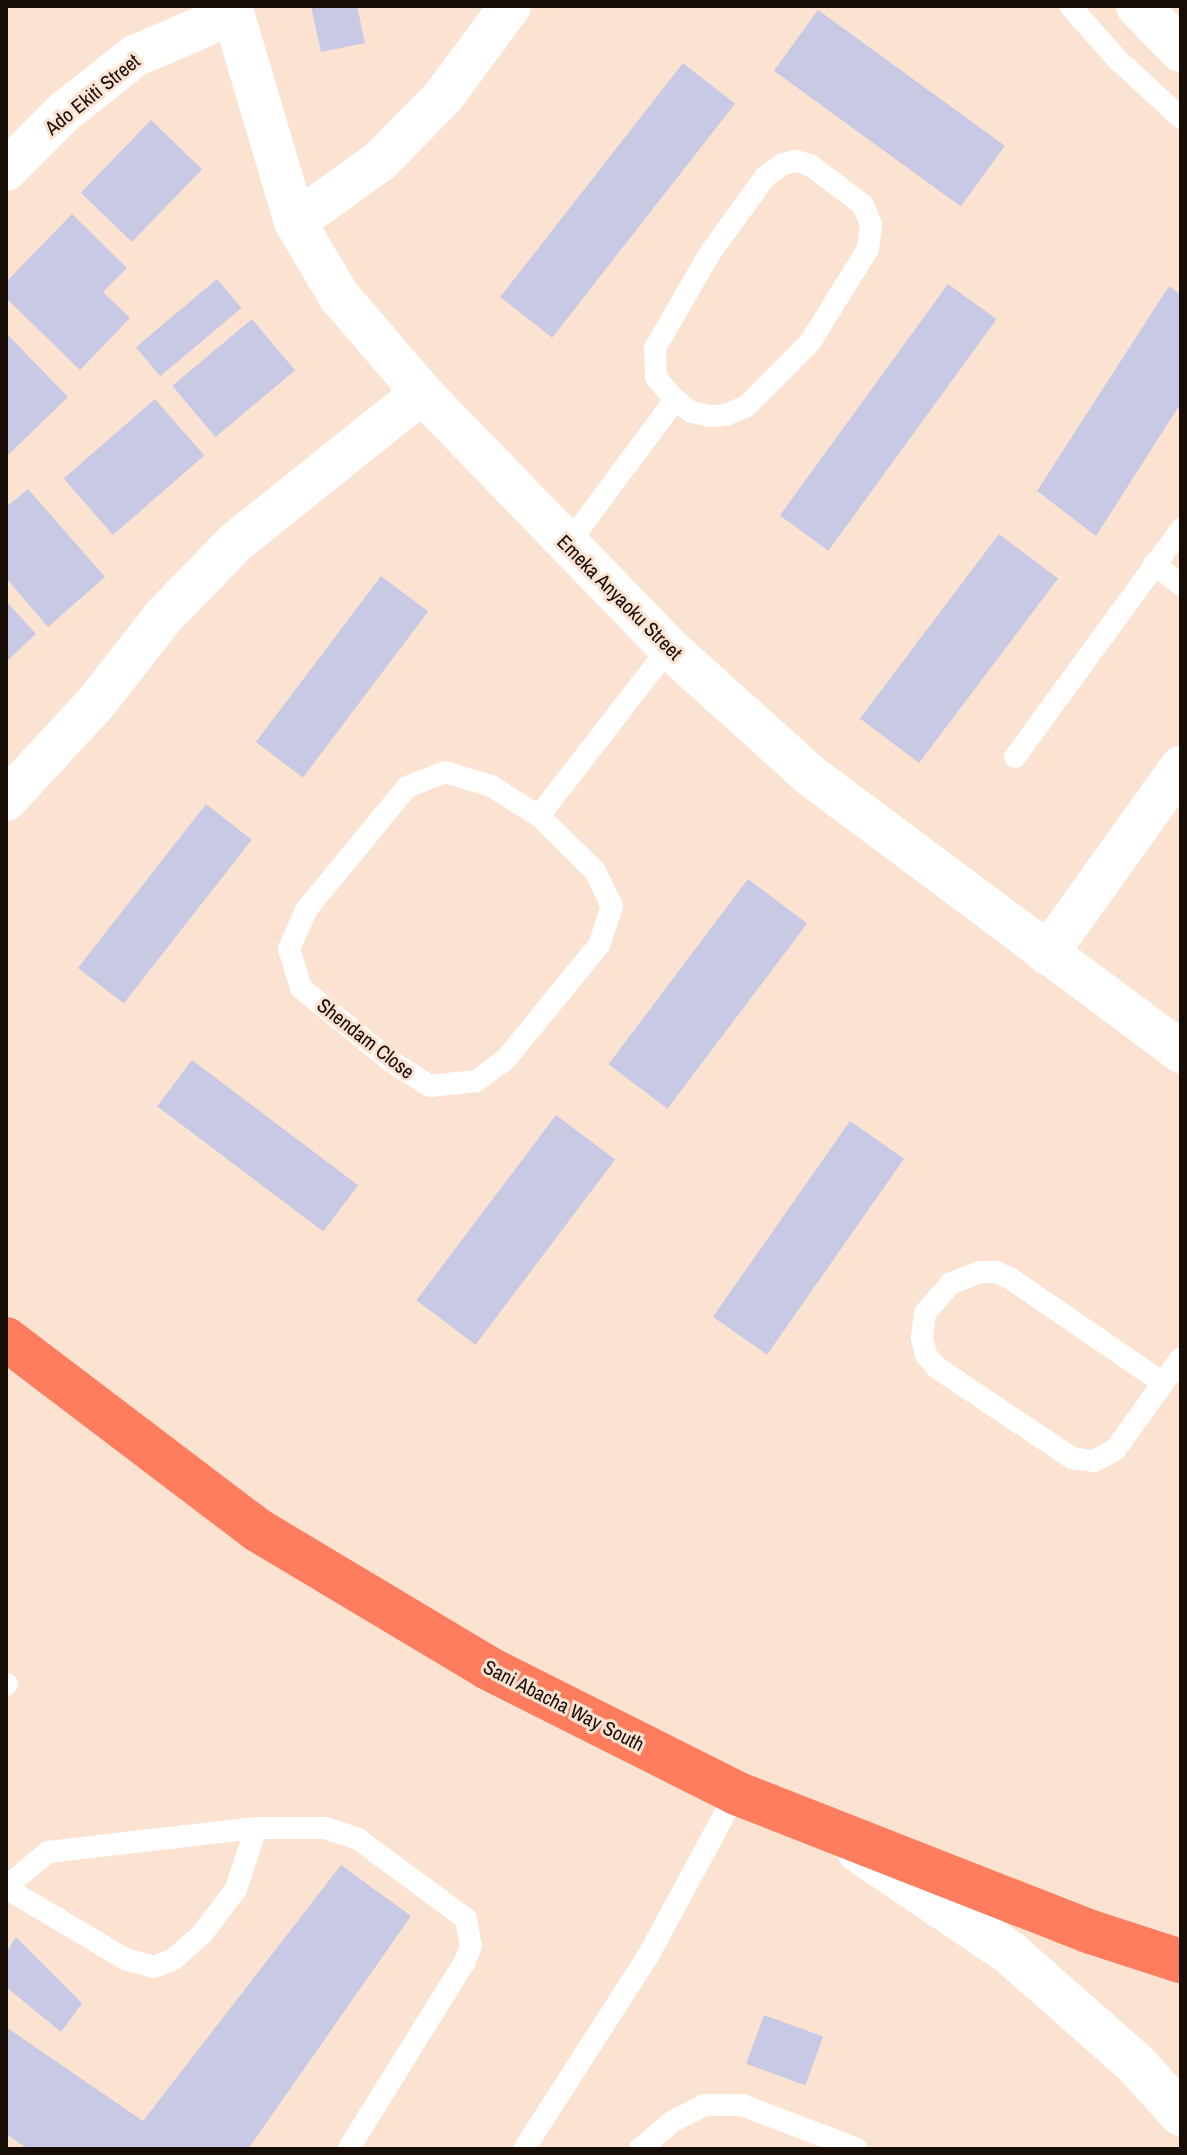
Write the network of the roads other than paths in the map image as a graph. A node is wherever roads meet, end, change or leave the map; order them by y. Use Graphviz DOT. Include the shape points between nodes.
graph roads {
  1 [pos="510,6"];
  2 [pos="1070,6"];
  3 [pos="1138,6"];
  4 [pos="232,10"];
  5 [pos="1181,50"];
  6 [pos="1181,118"];
  7 [pos="6,170"];
  8 [pos="295,222"];
  9 [pos="422,393"];
  10 [pos="675,400"];
  11 [pos="1181,529"];
  12 [pos="568,544"];
  13 [pos="1154,564"];
  14 [pos="1181,585"];
  15 [pos="669,648"];
  16 [pos="1015,757"];
  17 [pos="1181,767"];
  18 [pos="6,800"];
  19 [pos="539,816"];
  20 [pos="1047,954"];
  21 [pos="1181,1052"];
  22 [pos="6,1339"];
  23 [pos="1181,1358"];
  24 [pos="1163,1383"];
  25 [pos="736,1793"];
  26 [pos="256,1828"];
  27 [pos="831,1832"];
  28 [pos="6,1887"];
  29 [pos="1181,1961"];
  30 [pos="1181,2114"];
  31 [pos="348,2149"];
  32 [pos="524,2149"];
  33 [pos="640,2149"];
  34 [pos="857,2149"];
  1 -- 8 [label="street" via="443,97 380,161"];
  2 -- 6 [label="lane"];
  3 -- 5 [label="street"];
  4 -- 7 [label="street, Ado Ekiti Street" via="135,56 64,112"];
  4 -- 8 [label="street, Emeka Anyaoku Street"];
  8 -- 9 [label="street, Emeka Anyaoku Street" via="339,296"];
  9 -- 12 [label="street, Emeka Anyaoku Street"];
  9 -- 18 [label="street" via="237,541 164,616 95,704"];
  10 -- 10 [label="lane" via="691,412 710,416 747,406 811,341 868,249 871,224 863,205 810,165 783,164 765,177 710,253 655,348 656,377"];
  10 -- 12 [label="lane"];
  11 -- 13 [label="lane"];
  12 -- 15 [label="street, Emeka Anyaoku Street"];
  13 -- 14 [label="lane"];
  13 -- 16 [label="lane"];
  15 -- 19 [label="lane"];
  15 -- 20 [label="street, Emeka Anyaoku Street" via="811,776"];
  17 -- 20 [label="street"];
  19 -- 19 [label="lane, Shendam Close" via="595,871 612,906 599,945 507,1058 476,1081 430,1086 301,988 289,949 306,910 407,787 445,772 491,786"];
  20 -- 21 [label="street, Emeka Anyaoku Street"];
  22 -- 25 [label="highway, Sani Abacha Way South" via="256,1529 488,1668"];
  23 -- 24 [label="lane"];
  24 -- 24 [label="lane" via="1115,1450 1094,1461 1072,1458 936,1367 922,1338 925,1313 951,1283 996,1272"];
  25 -- 27 [label="highway, Sani Abacha Way South"];
  25 -- 32 [label="lane" via="648,1956"];
  26 -- 28 [label="lane" via="48,1852"];
  26 -- 28 [label="lane" via="236,1889 202,1934 174,1959 154,1967 125,1959"];
  26 -- 31 [label="lane" via="325,1828 358,1839 466,1919 471,1932 464,1963"];
  27 -- 29 [label="highway, Sani Abacha Way South"];
  27 -- 30 [label="street" via="1010,1953 1137,2065"];
  33 -- 34 [label="lane" via="673,2121 704,2105 742,2105"];
}
